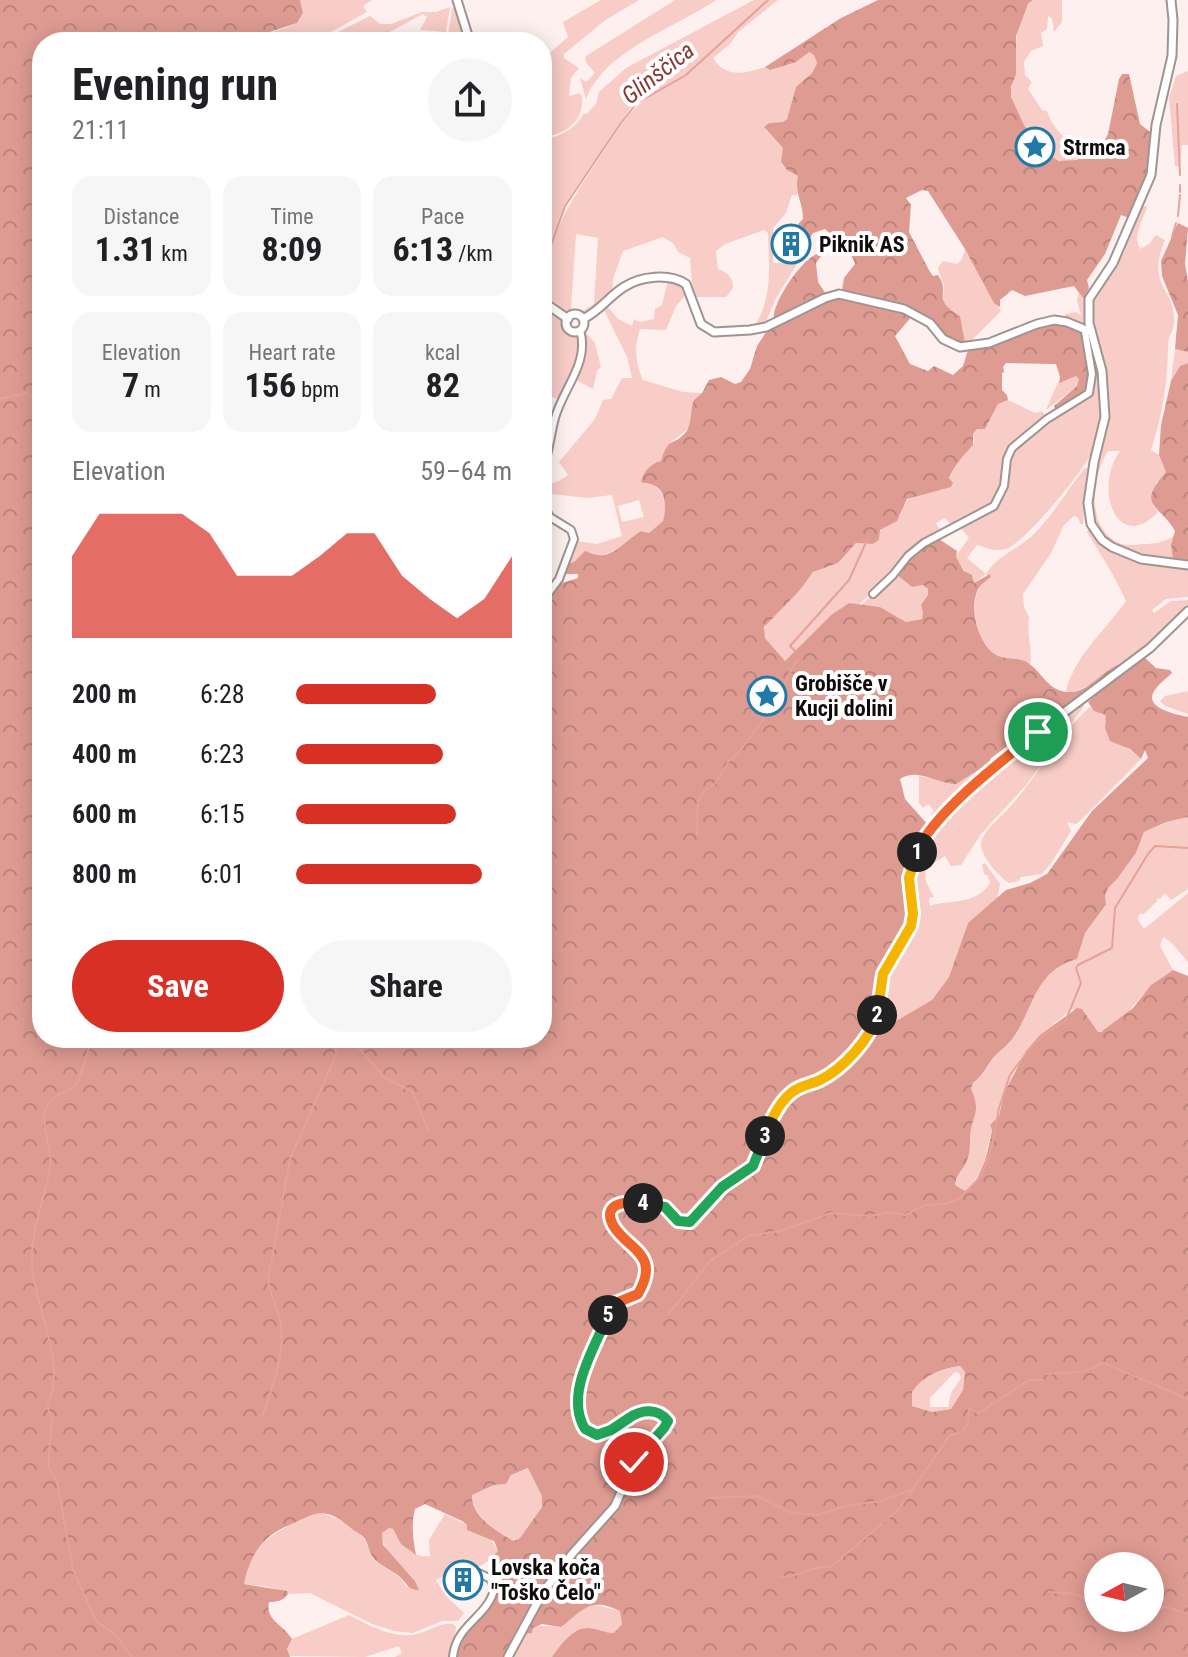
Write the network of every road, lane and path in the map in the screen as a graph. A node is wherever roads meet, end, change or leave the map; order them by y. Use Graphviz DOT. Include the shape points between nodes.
graph roads {
  1 [pos="457,0"];
  2 [pos="1171,0"];
  3 [pos="467,32"];
  4 [pos="552,308"];
  5 [pos="568,319"];
  6 [pos="583,319"];
  7 [pos="580,330"];
  8 [pos="1088,332"];
  9 [pos="552,431"];
  10 [pos="552,518"];
  11 [pos="1188,565"];
  12 [pos="552,588"];
  13 [pos="873,594"];
  14 [pos="1188,611"];
  15 [pos="464,1566"];
  16 [pos="453,1657"];
  17 [pos="508,1657"];
  1 -- 3 [label="street"];
  2 -- 8 [label="street" via="1172,56 1148,187 1113,263 1091,292"];
  4 -- 5 [label="street"];
  5 -- 6 [label="street" via="576,314"];
  5 -- 7 [label="street" via="570,330"];
  6 -- 7 [label="street"];
  6 -- 8 [label="street" via="622,288 665,277 689,286 701,324 714,332 766,327 839,294 904,309 960,347 989,343 1054,320"];
  7 -- 9 [label="street" via="580,362"];
  8 -- 11 [label="street" via="1105,392 1105,417 1088,491 1091,524 1102,540 1121,552"];
  8 -- 13 [label="street" via="1089,393 1012,448 994,506 924,543"];
  10 -- 12 [label="street" via="574,535"];
  14 -- 17 [label="street" via="1124,669 984,776 928,832 909,878 911,926 883,974 875,1022 838,1070 792,1092 776,1110 753,1166 722,1187 690,1222 678,1221 665,1207 614,1205 610,1220 640,1253 645,1275 638,1294 612,1308 587,1362 579,1396 581,1423 597,1435 650,1411 668,1421 634,1462 615,1506 543,1592"];
  15 -- 16 [label="street" via="495,1586 486,1607 459,1635"];
}
